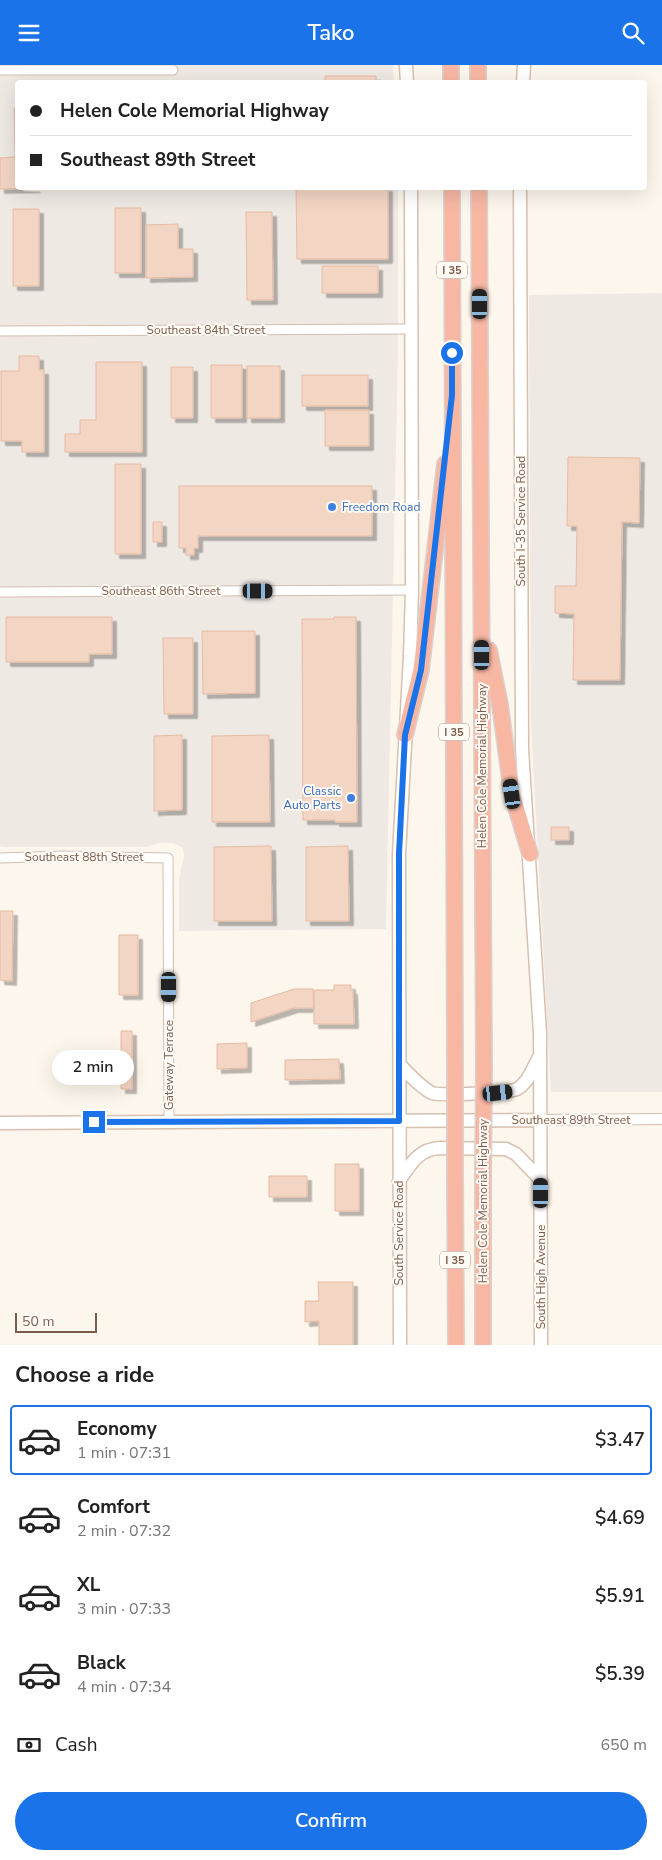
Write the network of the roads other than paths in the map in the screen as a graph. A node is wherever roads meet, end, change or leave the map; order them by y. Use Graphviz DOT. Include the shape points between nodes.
graph roads {
  1 [pos="406,65"];
  2 [pos="451,65"];
  3 [pos="478,65"];
  4 [pos="524,65"];
  5 [pos="173,70"];
  6 [pos="0,71"];
  7 [pos="407,80"];
  8 [pos="451,80"];
  9 [pos="478,80"];
  10 [pos="523,80"];
  11 [pos="411,190"];
  12 [pos="452,190"];
  13 [pos="479,190"];
  14 [pos="520,190"];
  15 [pos="412,329"];
  16 [pos="0,331"];
  17 [pos="452,395"];
  18 [pos="412,590"];
  19 [pos="0,592"];
  20 [pos="482,615"];
  21 [pos="405,735"];
  22 [pos="530,854"];
  23 [pos="0,858"];
  24 [pos="168,858"];
  25 [pos="540,1055"];
  26 [pos="400,1065"];
  27 [pos="662,1119"];
  28 [pos="540,1120"];
  29 [pos="399,1121"];
  30 [pos="169,1122"];
  31 [pos="0,1123"];
  32 [pos="541,1180"];
  33 [pos="399,1181"];
  34 [pos="400,1345"];
  35 [pos="456,1345"];
  36 [pos="483,1345"];
  37 [pos="541,1345"];
  1 -- 7 [label="main road"];
  2 -- 8 [label="highway"];
  3 -- 9 [label="highway"];
  4 -- 10 [label="main road"];
  5 -- 6 [label="street"];
  11 -- 15 [label="main road"];
  12 -- 17 [label="highway, I 35"];
  13 -- 20 [label="highway, Helen Cole Memorial Highway / I 35"];
  14 -- 22 [label="main road, South I-35 Service Road" via="522,749"];
  15 -- 16 [label="street, Southeast 84th Street"];
  15 -- 18 [label="main road, South Service Road"];
  17 -- 21 [label="highway" via="421,670"];
  17 -- 35 [label="highway, I 35, bridge"];
  18 -- 19 [label="street, Southeast 86th Street"];
  18 -- 21 [label="main road, South Service Road"];
  20 -- 22 [label="highway" via="500,705 512,794"];
  20 -- 36 [label="highway, Helen Cole Memorial Highway / I 35, bridge"];
  21 -- 26 [label="main road, South Service Road" via="399,854"];
  22 -- 25 [label="main road, South I-35 Service Road"];
  23 -- 24 [label="street, Southeast 88th Street"];
  24 -- 30 [label="street, Gateway Terrace"];
  25 -- 26 [label="main road" via="518,1089 498,1093 437,1094"];
  25 -- 28 [label="main road, South High Avenue"];
  26 -- 29 [label="main road, South Service Road"];
  27 -- 28 [label="street, Southeast 89th Street"];
  28 -- 29 [label="main road, Southeast 89th Street"];
  28 -- 32 [label="main road, South High Avenue"];
  29 -- 30 [label="main road, Southeast 89th Street"];
  29 -- 33 [label="main road, South Service Road"];
  30 -- 31 [label="main road, Southeast 89th Street"];
  32 -- 33 [label="main road" via="516,1154 506,1149 432,1148 418,1154"];
  32 -- 37 [label="main road, South High Avenue"];
  33 -- 34 [label="main road, South Service Road"];
}
